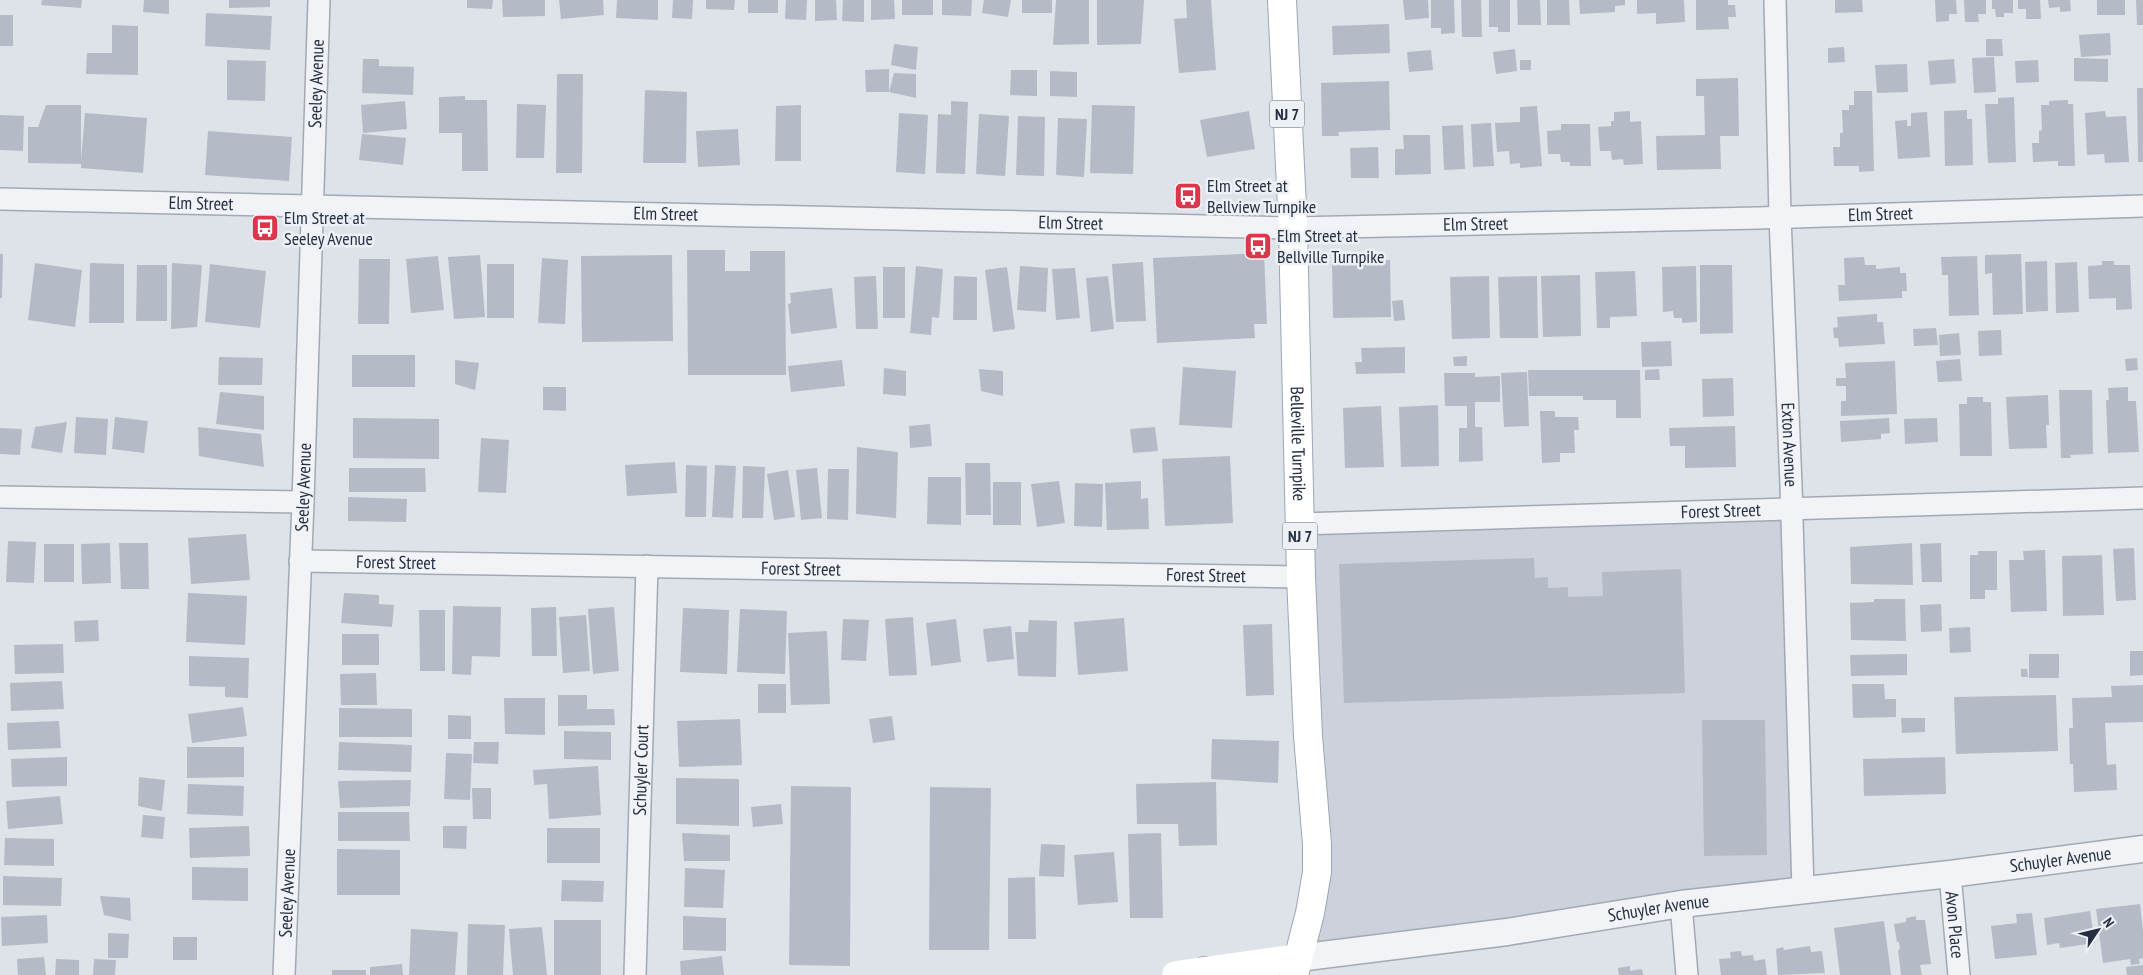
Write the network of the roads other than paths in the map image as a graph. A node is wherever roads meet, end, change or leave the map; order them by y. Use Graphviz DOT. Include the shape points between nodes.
graph roads {
  1 [pos="319,0"];
  2 [pos="1282,0"];
  3 [pos="1775,0"];
  4 [pos="0,198"];
  5 [pos="312,206"];
  6 [pos="2143,206"];
  7 [pos="1780,217"];
  8 [pos="1293,228"];
  9 [pos="0,497"];
  10 [pos="2143,498"];
  11 [pos="303,502"];
  12 [pos="1791,509"];
  13 [pos="1300,524"];
  14 [pos="300,560"];
  15 [pos="647,566"];
  16 [pos="1301,577"];
  17 [pos="2143,849"];
  18 [pos="1950,874"];
  19 [pos="1803,890"];
  20 [pos="1681,904"];
  21 [pos="1296,966"];
  22 [pos="1208,973"];
  23 [pos="284,975"];
  24 [pos="635,975"];
  25 [pos="1176,975"];
  26 [pos="1687,975"];
  27 [pos="1959,975"];
  1 -- 5 [label="street, Seeley Avenue"];
  2 -- 8 [label="main road, Belleville Turnpike / NJ 7"];
  3 -- 7 [label="street, Exton Avenue"];
  4 -- 5 [label="street, Elm Street"];
  5 -- 8 [label="street, Elm Street"];
  5 -- 11 [label="street, Seeley Avenue"];
  6 -- 7 [label="street, Elm Street"];
  7 -- 8 [label="street, Elm Street"];
  7 -- 12 [label="street, Exton Avenue"];
  8 -- 13 [label="main road, Belleville Turnpike / NJ 7"];
  9 -- 11 [label="street"];
  10 -- 12 [label="street, Forest Street"];
  11 -- 14 [label="street, Seeley Avenue"];
  12 -- 13 [label="street, Forest Street"];
  12 -- 19 [label="street, Exton Avenue"];
  13 -- 16 [label="main road, Belleville Turnpike / NJ 7"];
  14 -- 15 [label="street, Forest Street"];
  14 -- 23 [label="street, Seeley Avenue"];
  15 -- 16 [label="street, Forest Street"];
  15 -- 24 [label="street, Schuyler Court"];
  16 -- 21 [label="main road, Belleville Turnpike / NJ 7" via="1308,736 1317,844 1310,913"];
  17 -- 18 [label="street, Schuyler Avenue"];
  18 -- 19 [label="street, Schuyler Avenue"];
  18 -- 27 [label="street, Avon Place"];
  19 -- 20 [label="street, Schuyler Avenue"];
  20 -- 21 [label="street, Schuyler Avenue"];
  20 -- 26 [label="street"];
  21 -- 22 [label="main road, Schuyler Avenue"];
  22 -- 25 [label="main road, Schuyler Avenue"];
}
